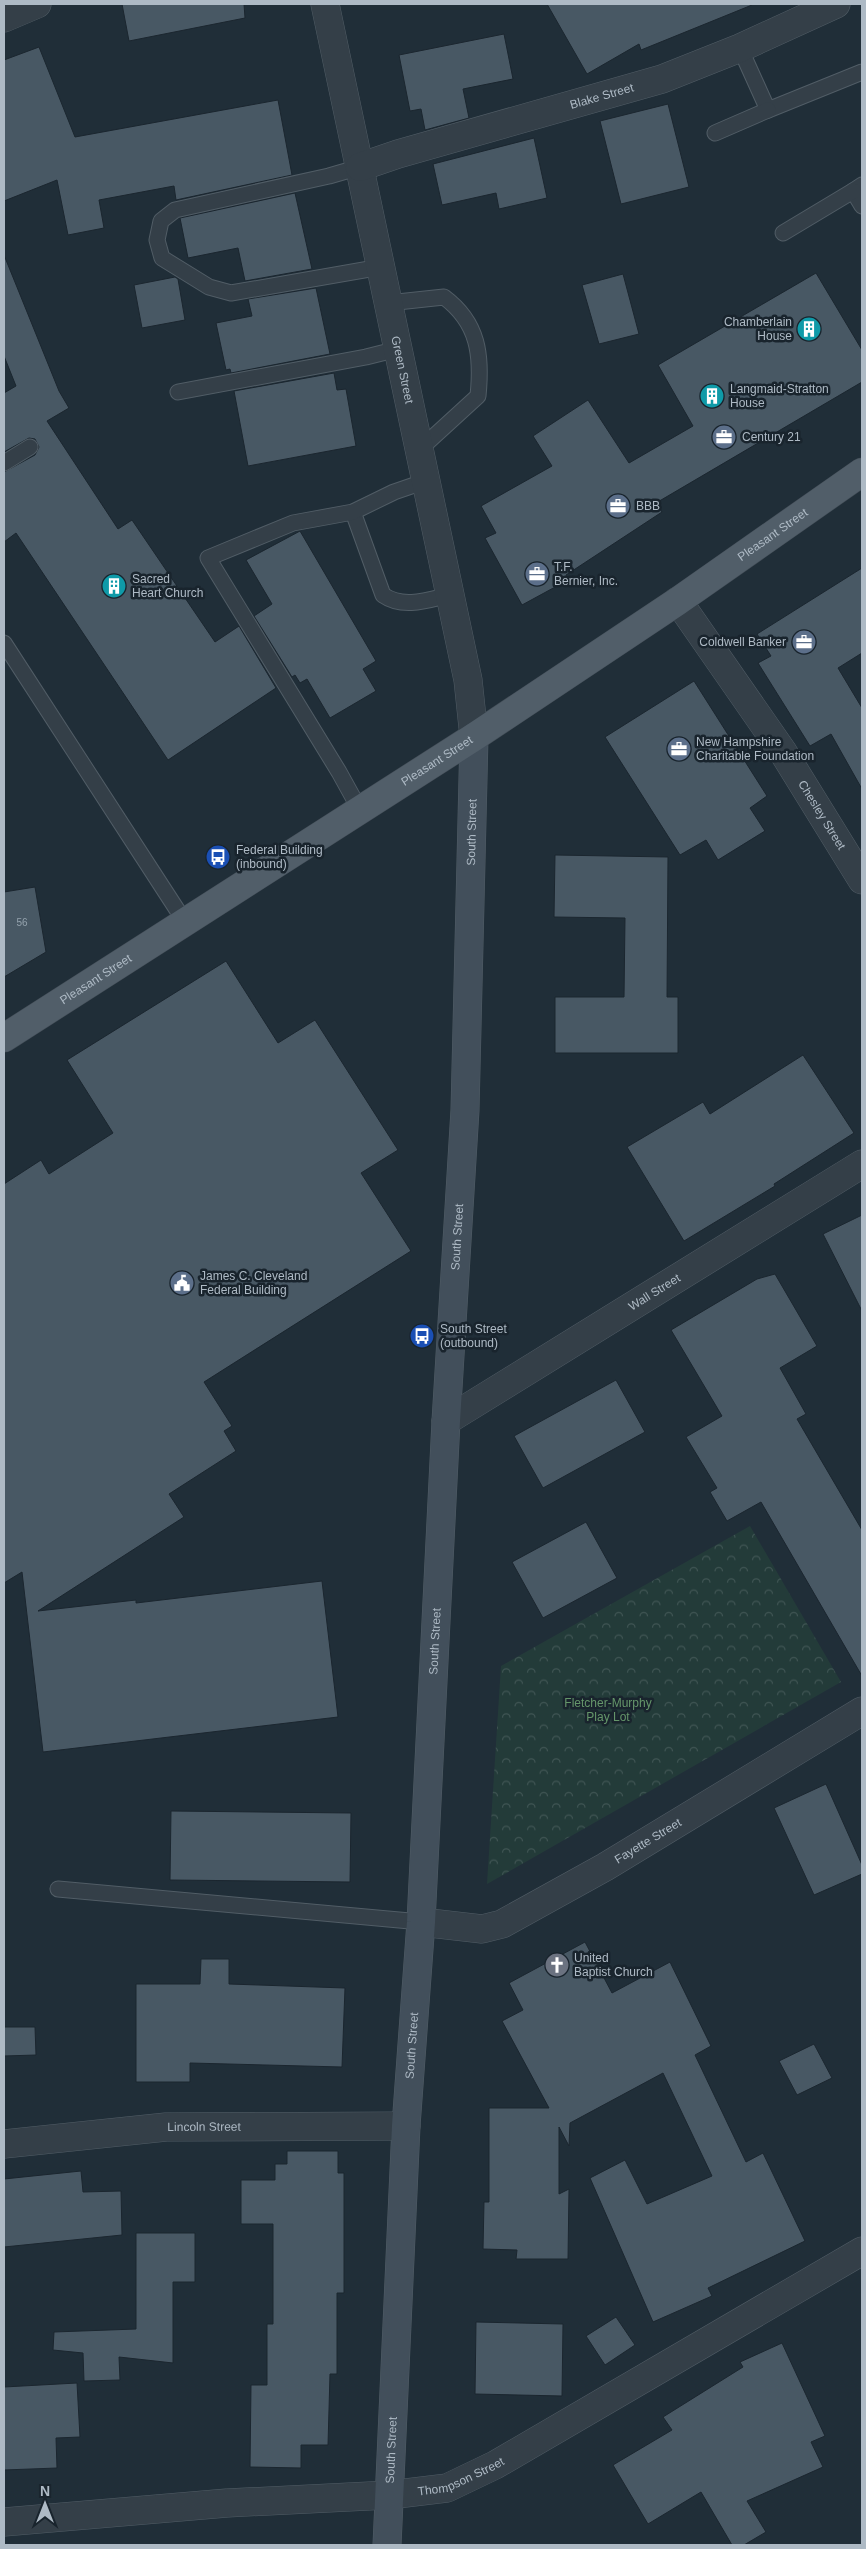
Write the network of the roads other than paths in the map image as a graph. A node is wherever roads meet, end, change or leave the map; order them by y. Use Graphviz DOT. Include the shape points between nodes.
graph roads {
  1 [pos="37,4"];
  2 [pos="325,4"];
  3 [pos="836,4"];
  4 [pos="4,18"];
  5 [pos="740,48"];
  6 [pos="862,72"];
  7 [pos="768,110"];
  8 [pos="715,133"];
  9 [pos="360,167"];
  10 [pos="858,188"];
  11 [pos="862,206"];
  12 [pos="783,233"];
  13 [pos="381,267"];
  14 [pos="388,303"];
  15 [pos="398,349"];
  16 [pos="178,392"];
  17 [pos="30,447"];
  18 [pos="419,450"];
  19 [pos="4,463"];
  20 [pos="862,472"];
  21 [pos="426,481"];
  22 [pos="353,512"];
  23 [pos="449,595"];
  24 [pos="678,601"];
  25 [pos="4,643"];
  26 [pos="474,737"];
  27 [pos="360,810"];
  28 [pos="862,880"];
  29 [pos="185,922"];
  30 [pos="4,1038"];
  31 [pos="862,1164"];
  32 [pos="446,1421"];
  33 [pos="862,1711"];
  34 [pos="58,1889"];
  35 [pos="421,1922"];
  36 [pos="406,2126"];
  37 [pos="4,2144"];
  38 [pos="862,2251"];
  39 [pos="389,2495"];
  40 [pos="4,2522"];
  41 [pos="387,2545"];
  1 -- 4 [label="street"];
  2 -- 9 [label="street, Green Street"];
  3 -- 5 [label="street, Blake Street"];
  5 -- 7 [label="lane"];
  5 -- 9 [label="street, Blake Street" via="662,79"];
  6 -- 7 [label="lane"];
  7 -- 8 [label="lane"];
  9 -- 13 [label="street, Green Street"];
  9 -- 13 [label="lane" via="175,210 161,221 158,240 162,258 209,287 231,293"];
  10 -- 11 [label="lane"];
  10 -- 12 [label="lane"];
  13 -- 14 [label="street, Green Street"];
  14 -- 15 [label="street, Green Street"];
  14 -- 18 [label="lane" via="444,297 460,308 474,336 481,365 478,396"];
  15 -- 16 [label="lane"];
  15 -- 18 [label="street, Green Street"];
  17 -- 19 [label="lane"];
  18 -- 21 [label="street, Green Street"];
  20 -- 24 [label="main road, Pleasant Street"];
  21 -- 22 [label="lane"];
  21 -- 23 [label="street, Green Street"];
  22 -- 23 [label="lane" via="383,595 402,602"];
  22 -- 27 [label="lane" via="293,523 208,558"];
  23 -- 26 [label="street, Green Street" via="468,680"];
  24 -- 26 [label="main road, Pleasant Street"];
  24 -- 28 [label="street, Chesley Street" via="783,752"];
  25 -- 29 [label="lane"];
  26 -- 27 [label="main road, Pleasant Street"];
  26 -- 32 [label="main road, South Street" via="464,1110"];
  27 -- 29 [label="main road, Pleasant Street"];
  29 -- 30 [label="main road, Pleasant Street"];
  31 -- 32 [label="street, Wall Street"];
  32 -- 35 [label="main road, South Street"];
  33 -- 35 [label="street, Fayette Street" via="605,1867 502,1924 482,1929"];
  34 -- 35 [label="lane"];
  35 -- 36 [label="main road, South Street"];
  36 -- 37 [label="street, Lincoln Street" via="166,2127"];
  36 -- 39 [label="main road, South Street"];
  38 -- 39 [label="street, Thompson Street" via="495,2465 447,2488"];
  39 -- 40 [label="street, Thompson Street" via="227,2503"];
  39 -- 41 [label="main road, South Street"];
}
